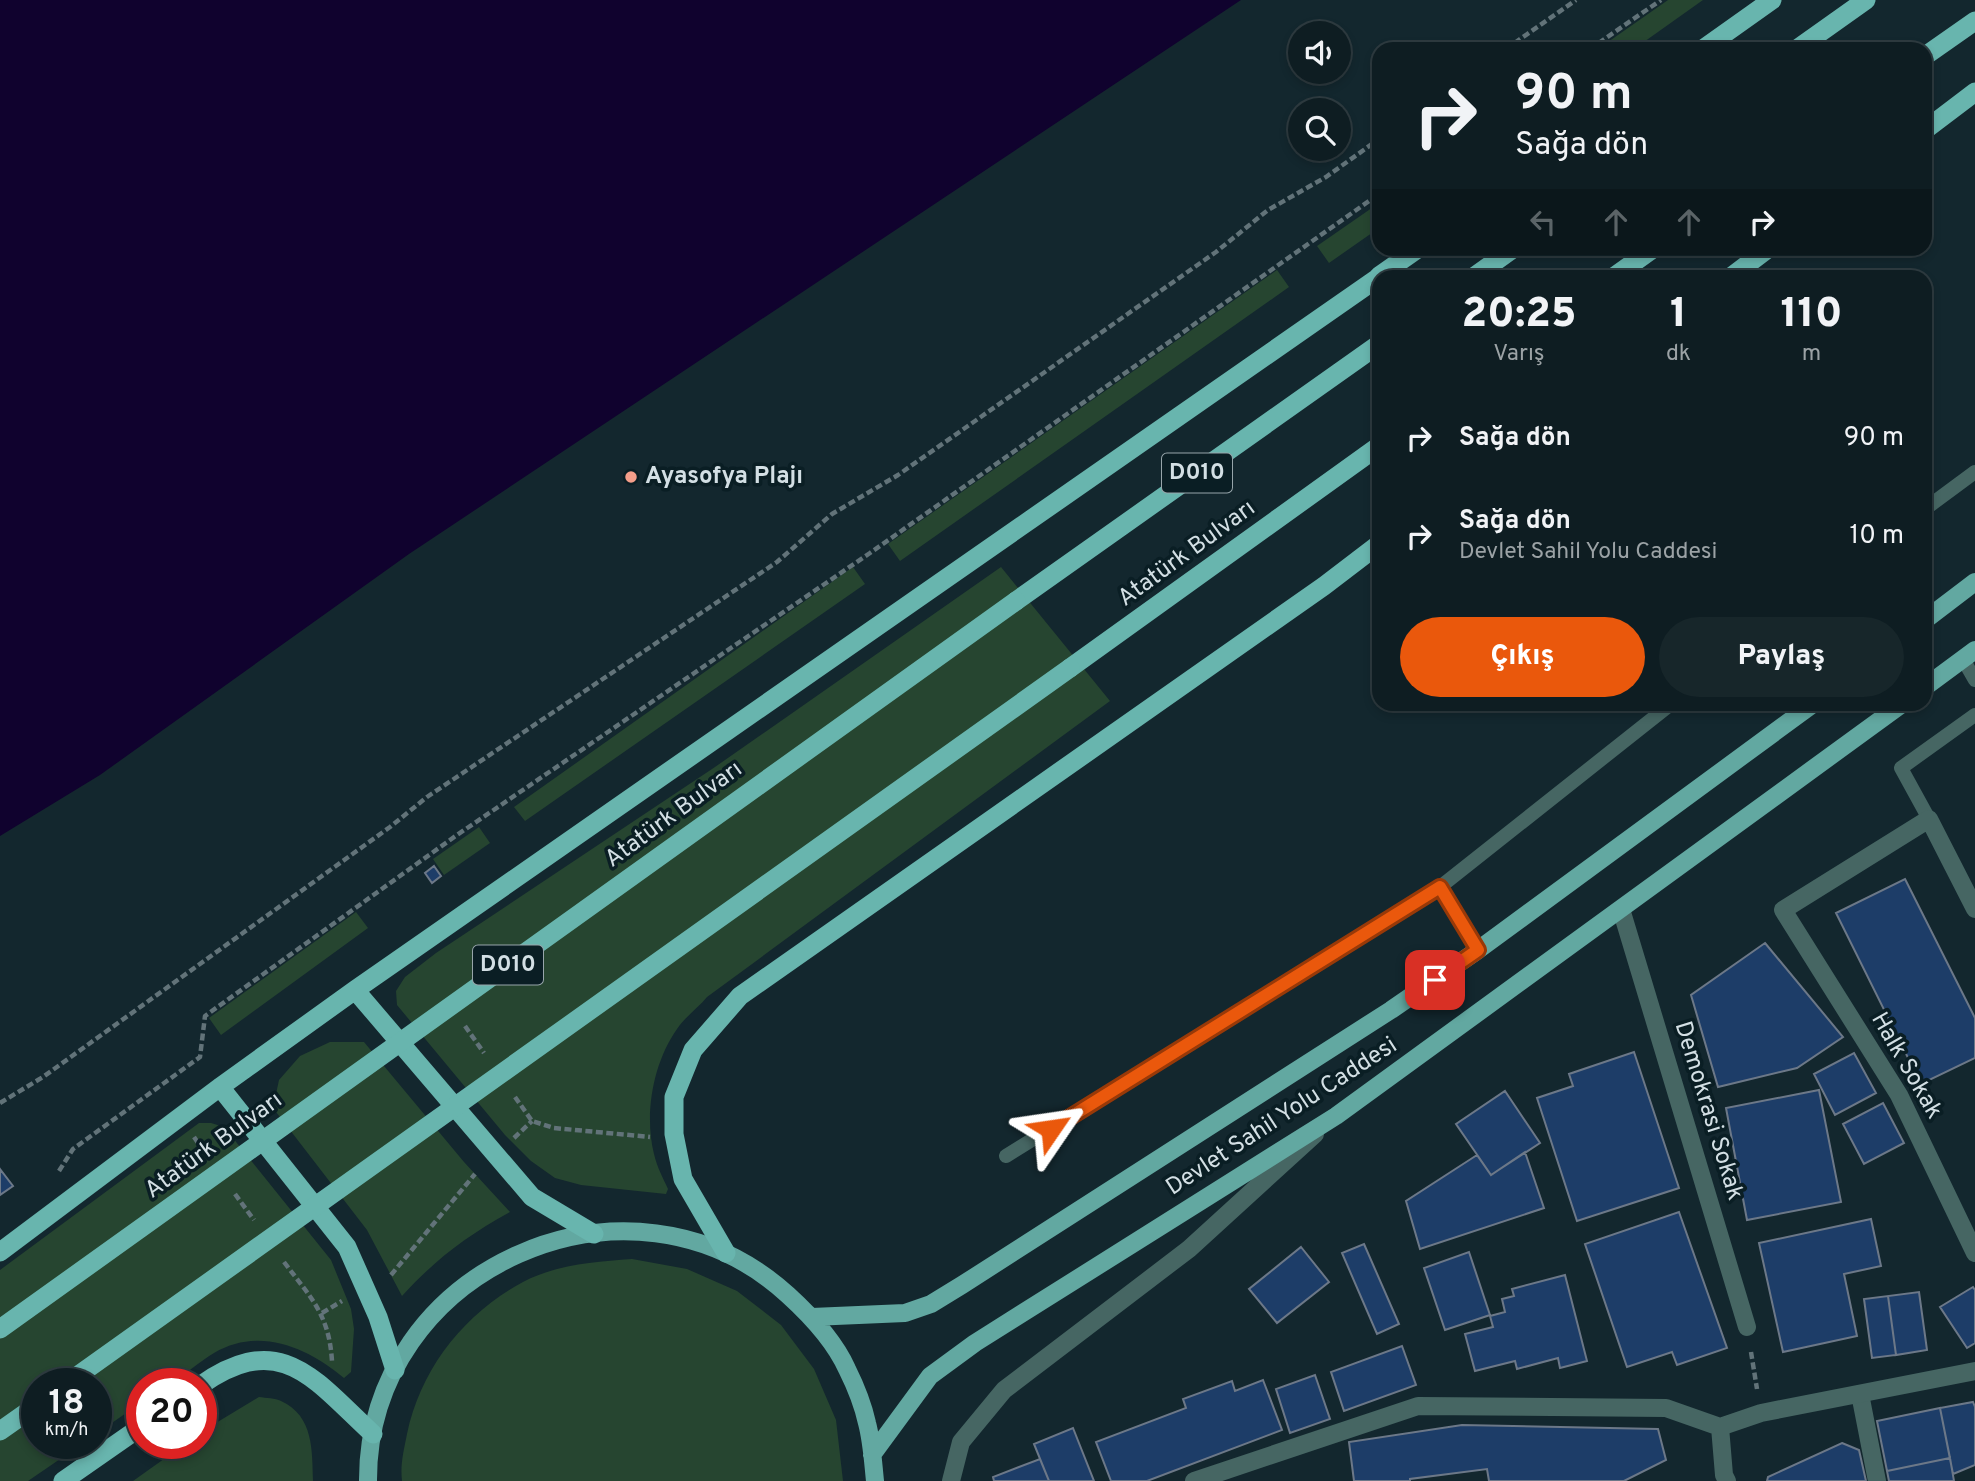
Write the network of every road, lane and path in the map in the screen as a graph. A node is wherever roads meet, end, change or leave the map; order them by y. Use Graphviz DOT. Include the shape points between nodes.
graph roads {
  1 [pos="1576,0"];
  2 [pos="1661,0"];
  3 [pos="1772,0"];
  4 [pos="1866,0"];
  5 [pos="1975,21"];
  6 [pos="1516,42"];
  7 [pos="1600,42"];
  8 [pos="1713,42"];
  9 [pos="1807,42"];
  10 [pos="1932,51"];
  11 [pos="1975,92"];
  12 [pos="1932,125"];
  13 [pos="1372,144"];
  14 [pos="1372,199"];
  15 [pos="1408,256"];
  16 [pos="1503,256"];
  17 [pos="1643,256"];
  18 [pos="1758,256"];
  19 [pos="1389,270"];
  20 [pos="1483,270"];
  21 [pos="1623,270"];
  22 [pos="1740,270"];
  23 [pos="1372,282"];
  24 [pos="1372,349"];
  25 [pos="1372,451"];
  26 [pos="1975,472"];
  27 [pos="1932,504"];
  28 [pos="1372,549"];
  29 [pos="1975,582"];
  30 [pos="1932,615"];
  31 [pos="1969,655"];
  32 [pos="1975,680"];
  33 [pos="1932,682"];
  34 [pos="1662,711"];
  35 [pos="1803,711"];
  36 [pos="1892,711"];
  37 [pos="1975,715"];
  38 [pos="1929,819"];
  39 [pos="1440,887"];
  40 [pos="1621,909"];
  41 [pos="1975,909"];
  42 [pos="1478,950"];
  43 [pos="355,990"];
  44 [pos="220,1087"];
  45 [pos="0,1102"];
  46 [pos="1336,1116"];
  47 [pos="532,1121"];
  48 [pos="510,1141"];
  49 [pos="1006,1156"];
  50 [pos="475,1174"];
  51 [pos="51,1177"];
  52 [pos="594,1234"];
  53 [pos="0,1252"];
  54 [pos="726,1253"];
  55 [pos="1975,1254"];
  56 [pos="391,1275"];
  57 [pos="347,1298"];
  58 [pos="322,1313"];
  59 [pos="812,1317"];
  60 [pos="1747,1327"];
  61 [pos="0,1329"];
  62 [pos="88,1368"];
  63 [pos="395,1370"];
  64 [pos="1975,1371"];
  65 [pos="217,1374"];
  66 [pos="1860,1394"];
  67 [pos="21,1416"];
  68 [pos="1720,1427"];
  69 [pos="0,1431"];
  70 [pos="373,1434"];
  71 [pos="126,1437"];
  72 [pos="872,1455"];
  73 [pos="1722,1479"];
  74 [pos="63,1481"];
  75 [pos="368,1481"];
  76 [pos="875,1481"];
  77 [pos="951,1481"];
  78 [pos="1195,1481"];
  79 [pos="1877,1481"];
  1 -- 6 [label="path"];
  2 -- 7 [label="path"];
  3 -- 8 [label="highway"];
  4 -- 9 [label="highway"];
  5 -- 10 [label="highway"];
  11 -- 12 [label="highway"];
  13 -- 45 [label="path" via="1268,210 1216,252 898,475 832,514 777,562 427,797 43,1077"];
  14 -- 51 [label="path" via="870,553 457,835 205,1016 200,1057 73,1149 62,1169"];
  15 -- 19 [label="highway"];
  16 -- 20 [label="highway"];
  17 -- 21 [label="highway"];
  18 -- 22 [label="highway"];
  23 -- 43 [label="highway"];
  24 -- 61 [label="highway, Atatürk Bulvarı / D010, bridge"];
  25 -- 62 [label="highway, Atatürk Bulvarı, bridge"];
  26 -- 27 [label="lane"];
  28 -- 54 [label="highway" via="740,996 693,1050 674,1097 674,1134 682,1179"];
  29 -- 30 [label="main road"];
  31 -- 32 [label="lane"];
  31 -- 33 [label="main road"];
  34 -- 39 [label="lane"];
  35 -- 42 [label="main road, Devlet Sahil Yolu Caddesi"];
  36 -- 40 [label="main road, Devlet Sahil Yolu Caddesi"];
  37 -- 38 [label="lane" via="1901,768"];
  38 -- 41 [label="street"];
  38 -- 55 [label="street, Halk Sokak" via="1783,910 1899,1095"];
  39 -- 42 [label="lane"];
  39 -- 49 [label="lane"];
  40 -- 46 [label="main road, Devlet Sahil Yolu Caddesi"];
  40 -- 60 [label="street, Demokrasi Sokak"];
  42 -- 59 [label="main road, Devlet Sahil Yolu Caddesi" via="930,1304 905,1313"];
  43 -- 44 [label="highway"];
  43 -- 52 [label="highway" via="532,1197"];
  44 -- 53 [label="highway"];
  44 -- 63 [label="highway" via="347,1247"];
  46 -- 72 [label="main road, Devlet Sahil Yolu Caddesi" via="975,1343 930,1376"];
  46 -- 77 [label="street" via="1189,1249 1004,1390 961,1442"];
  47 -- 48 [label="path"];
  50 -- 56 [label="path"];
  52 -- 54 [label="main road" via="622,1231 676,1236"];
  52 -- 63 [label="main road" via="569,1236 518,1252 471,1279 432,1315"];
  54 -- 59 [label="main road" via="772,1281"];
  57 -- 58 [label="path"];
  59 -- 72 [label="main road" via="846,1366 867,1422"];
  63 -- 70 [label="main road"];
  64 -- 66 [label="street"];
  65 -- 70 [label="highway" via="264,1359 292,1365"];
  66 -- 68 [label="street" via="1761,1413"];
  66 -- 79 [label="street"];
  67 -- 69 [label="highway"];
  68 -- 73 [label="street"];
  68 -- 78 [label="street" via="1666,1408 1418,1406"];
  70 -- 75 [label="main road"];
  71 -- 74 [label="highway"];
  72 -- 76 [label="main road"];
}
